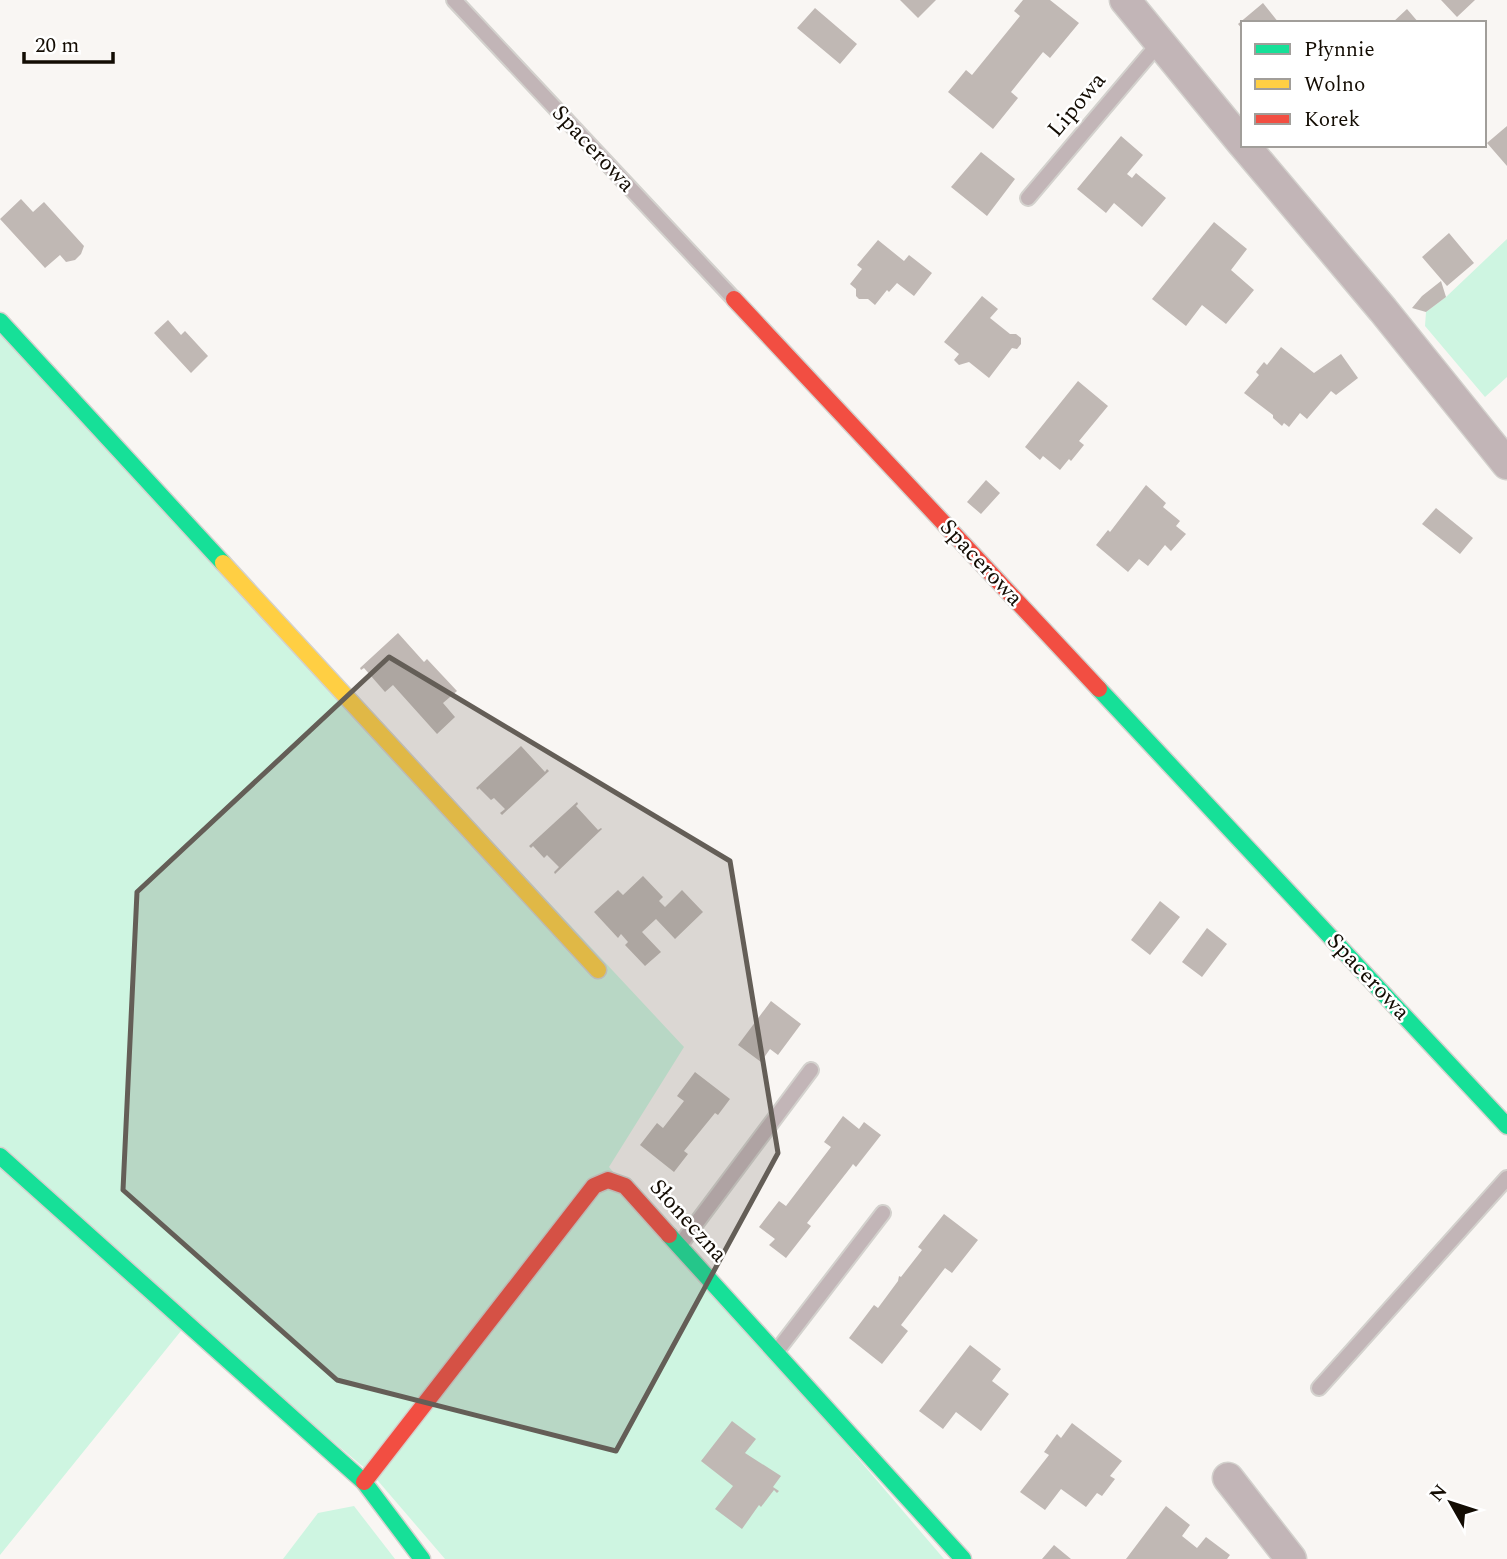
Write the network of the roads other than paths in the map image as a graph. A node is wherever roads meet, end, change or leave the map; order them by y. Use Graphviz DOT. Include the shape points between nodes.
graph roads {
  1 [pos="454,0"];
  2 [pos="1125,0"];
  3 [pos="1160,43"];
  4 [pos="1241,143"];
  5 [pos="1245,147"];
  6 [pos="1028,198"];
  7 [pos="734,299"];
  8 [pos="0,321"];
  9 [pos="1507,464"];
  10 [pos="598,970"];
  11 [pos="811,1070"];
  12 [pos="1507,1126"];
  13 [pos="0,1156"];
  14 [pos="1507,1178"];
  15 [pos="883,1213"];
  16 [pos="679,1245"];
  17 [pos="776,1352"];
  18 [pos="1319,1388"];
  19 [pos="1228,1478"];
  20 [pos="363,1482"];
  21 [pos="422,1559"];
  22 [pos="963,1559"];
  23 [pos="1291,1559"];
  1 -- 7 [label="lane, Spacerowa"];
  2 -- 3 [label="street"];
  3 -- 4 [label="street"];
  3 -- 6 [label="lane, Lipowa"];
  5 -- 9 [label="street"];
  7 -- 12 [label="street, Spacerowa"];
  8 -- 10 [label="street"];
  11 -- 16 [label="lane"];
  13 -- 20 [label="street"];
  14 -- 18 [label="lane"];
  15 -- 17 [label="lane"];
  16 -- 17 [label="street, Słoneczna"];
  16 -- 20 [label="street, Słoneczna" via="625,1186 608,1180 594,1186"];
  17 -- 22 [label="street, Słoneczna"];
  19 -- 23 [label="street"];
  20 -- 21 [label="street"];
}
